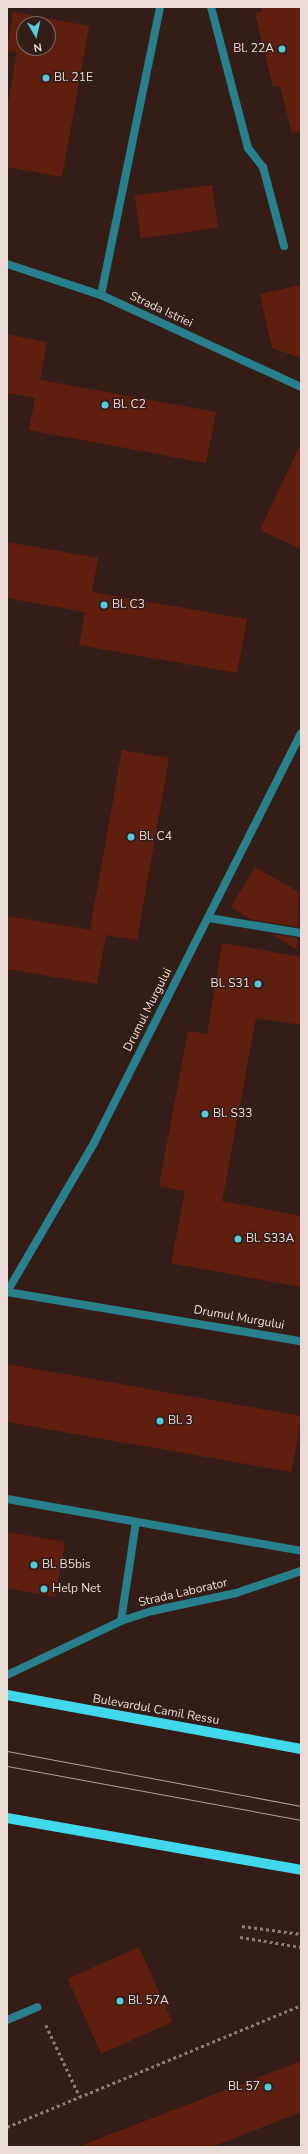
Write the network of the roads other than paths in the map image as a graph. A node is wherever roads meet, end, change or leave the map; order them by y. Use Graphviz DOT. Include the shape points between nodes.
graph roads {
  1 [pos="160,7"];
  2 [pos="211,7"];
  3 [pos="284,246"];
  4 [pos="7,264"];
  5 [pos="100,295"];
  6 [pos="301,387"];
  7 [pos="301,733"];
  8 [pos="209,918"];
  9 [pos="301,933"];
  10 [pos="7,1292"];
  11 [pos="301,1341"];
  12 [pos="7,1499"];
  13 [pos="136,1522"];
  14 [pos="301,1551"];
  15 [pos="301,1571"];
  16 [pos="121,1621"];
  17 [pos="7,1675"];
  18 [pos="7,1695"];
  19 [pos="301,1749"];
  20 [pos="7,1818"];
  21 [pos="301,1870"];
  22 [pos="37,2007"];
  23 [pos="7,2020"];
  1 -- 5 [label="street"];
  2 -- 3 [label="street" via="248,148 263,167"];
  4 -- 5 [label="street, Strada Istriei"];
  5 -- 6 [label="street, Strada Istriei"];
  7 -- 8 [label="street, Drumul Murgului"];
  8 -- 9 [label="street"];
  8 -- 10 [label="street, Drumul Murgului" via="94,1143"];
  10 -- 11 [label="street, Drumul Murgului"];
  12 -- 13 [label="street"];
  13 -- 14 [label="street"];
  13 -- 16 [label="street"];
  15 -- 16 [label="street, Strada Laborator" via="236,1593 152,1611"];
  16 -- 17 [label="street, Strada Laborator"];
  18 -- 19 [label="main road, Bulevardul Camil Ressu"];
  20 -- 21 [label="main road"];
  22 -- 23 [label="street"];
}
